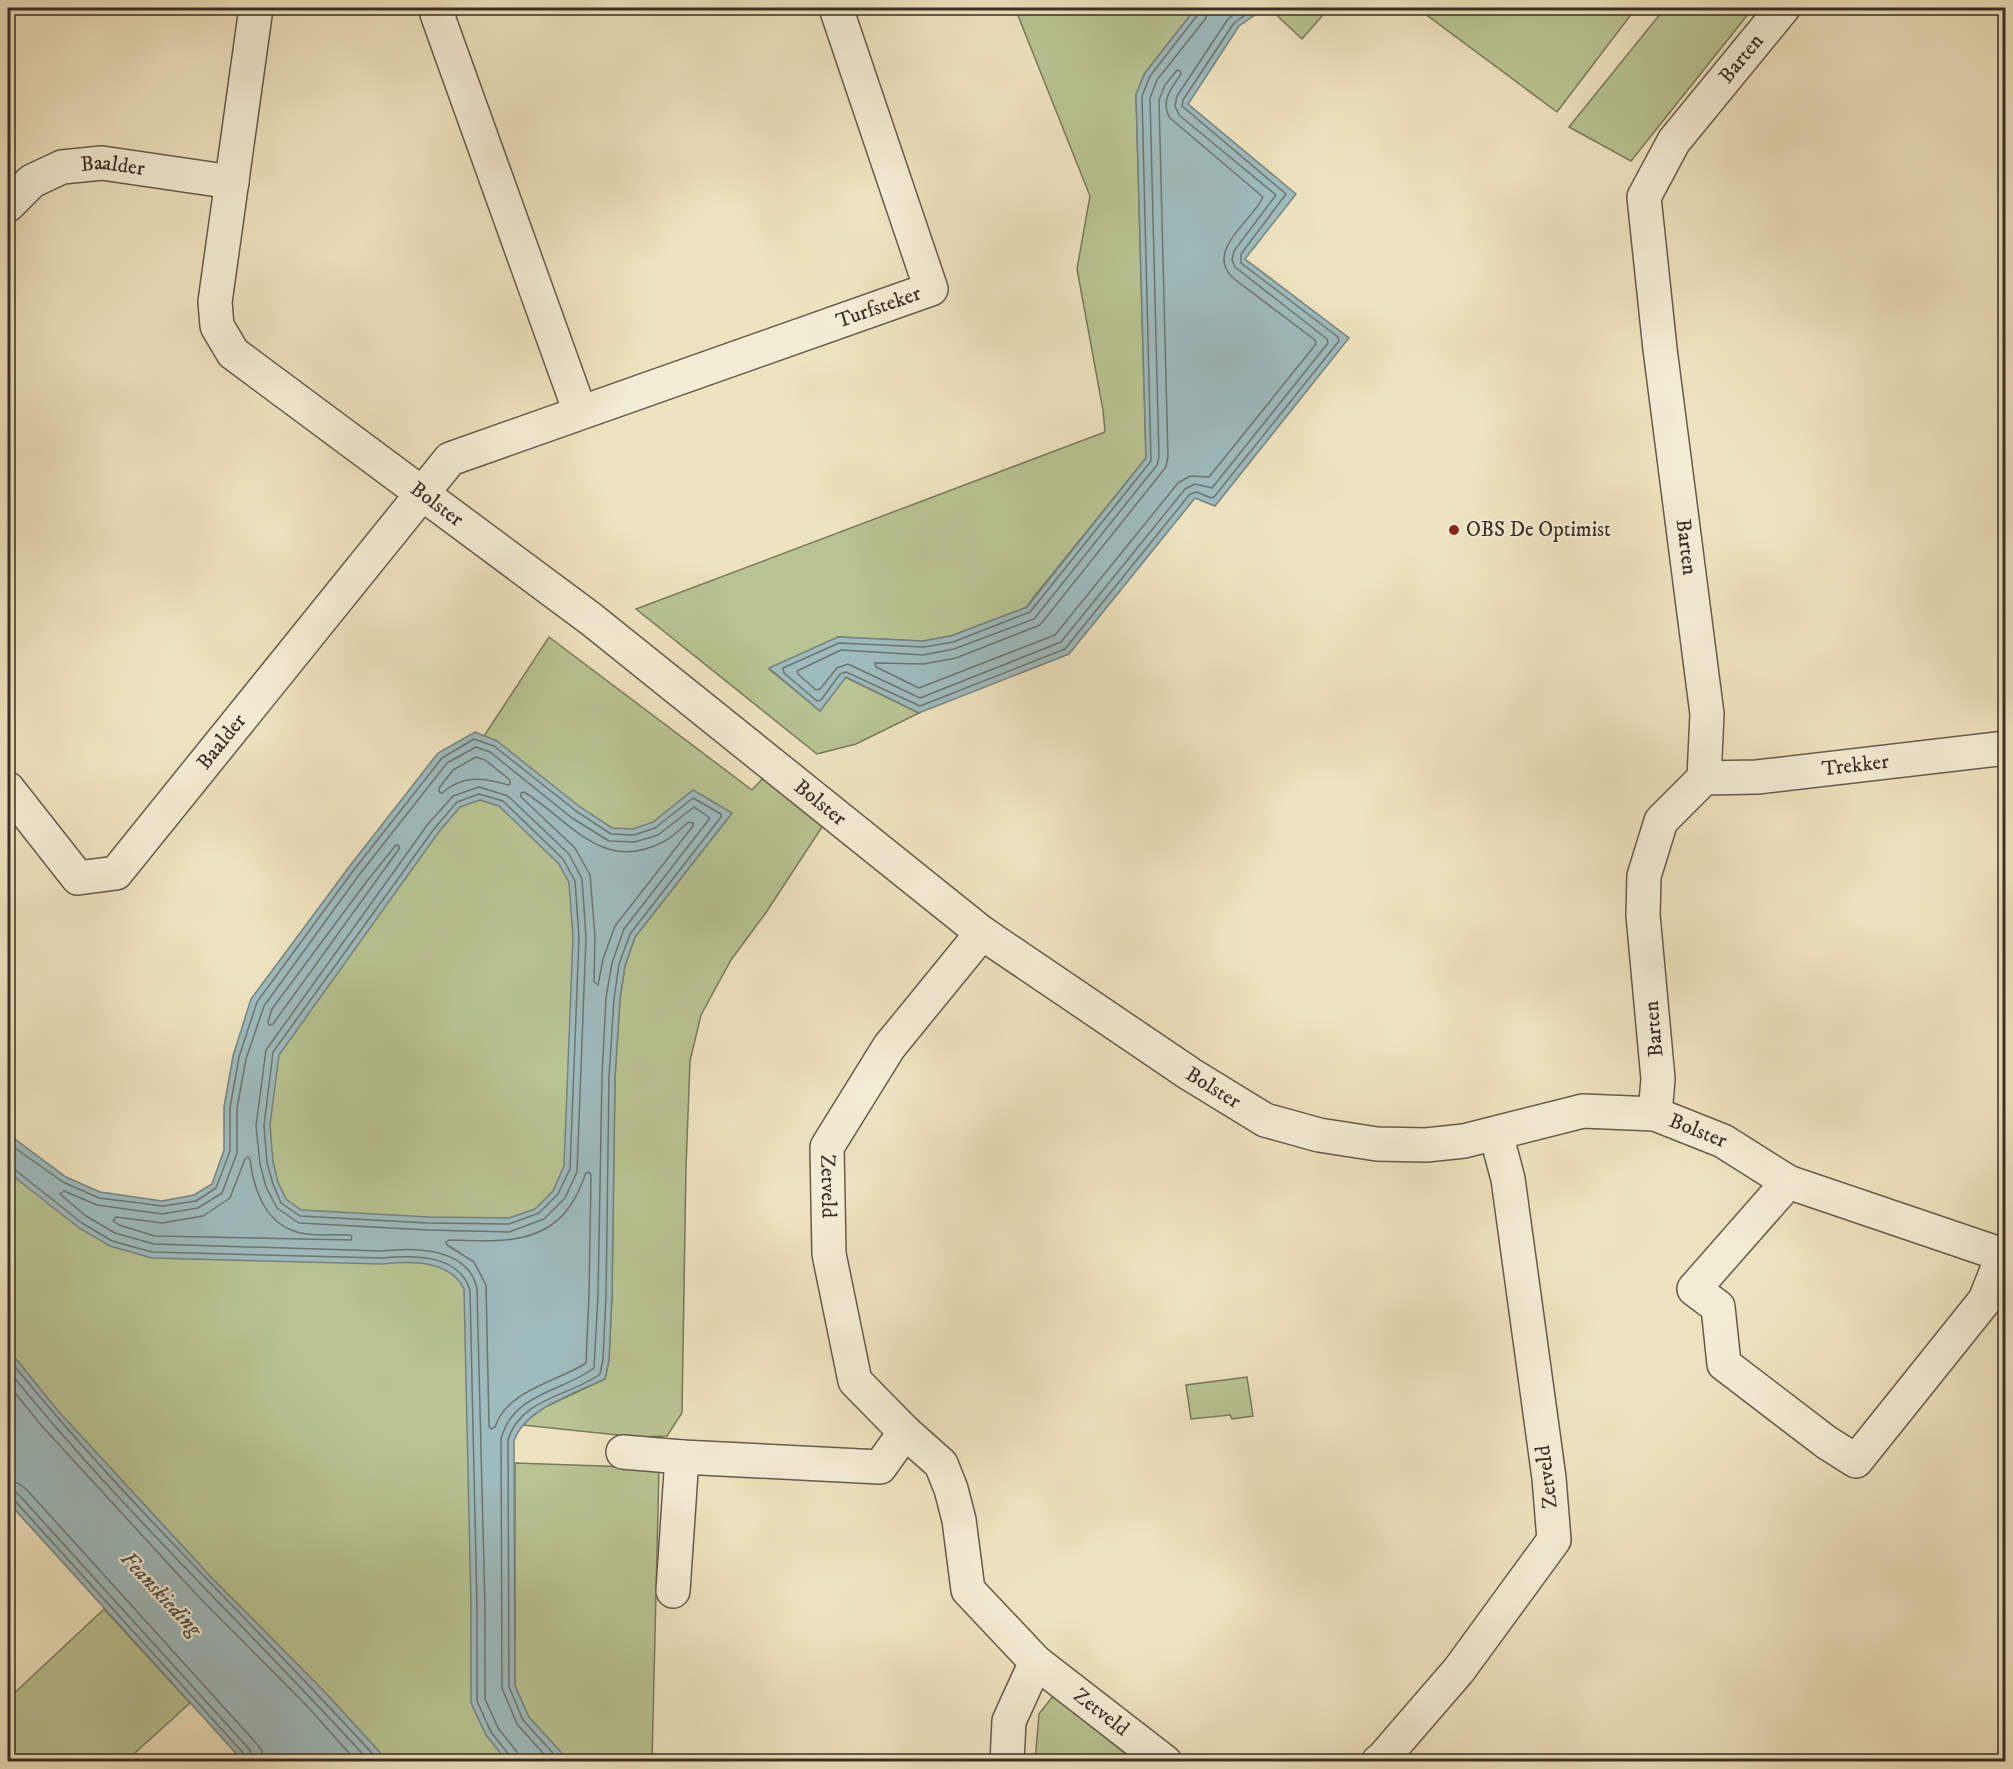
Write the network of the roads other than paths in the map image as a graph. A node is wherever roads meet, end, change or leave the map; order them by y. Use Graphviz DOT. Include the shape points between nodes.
graph roads {
  1 [pos="256,8"];
  2 [pos="441,8"];
  3 [pos="836,8"];
  4 [pos="1783,8"];
  5 [pos="232,182"];
  6 [pos="8,205"];
  7 [pos="580,412"];
  8 [pos="421,493"];
  9 [pos="2006,748"];
  10 [pos="1704,778"];
  11 [pos="8,789"];
  12 [pos="982,933"];
  13 [pos="1655,1114"];
  14 [pos="1496,1134"];
  15 [pos="1788,1182"];
  16 [pos="2004,1256"];
  17 [pos="905,1432"];
  18 [pos="623,1452"];
  19 [pos="682,1457"];
  20 [pos="673,1591"];
  21 [pos="1036,1662"];
  22 [pos="1007,1761"];
  23 [pos="1165,1761"];
  24 [pos="1378,1761"];
  1 -- 5 [label="street, Bolster"];
  2 -- 7 [label="street" via="437,14"];
  3 -- 7 [label="street, Turfsteker" via="931,289"];
  4 -- 10 [label="street, Barten" via="1674,141 1644,196 1707,714"];
  5 -- 6 [label="street, Baalder" via="102,163 62,166 32,181"];
  5 -- 8 [label="street, Bolster" via="215,302 217,326 233,353"];
  7 -- 8 [label="street, Turfsteker" via="450,459"];
  8 -- 11 [label="street, Baalder" via="116,873 78,878"];
  8 -- 12 [label="street, Bolster" via="591,619"];
  9 -- 10 [label="street, Trekker" via="1757,777"];
  10 -- 13 [label="street, Barten" via="1661,821 1644,876 1643,915 1658,1079"];
  12 -- 14 [label="street, Bolster" via="1265,1120 1319,1135 1377,1144 1426,1145"];
  12 -- 17 [label="street, Zetveld" via="889,1047 828,1147 829,1254 855,1381"];
  13 -- 14 [label="street, Bolster" via="1583,1111"];
  13 -- 15 [label="street, Bolster" via="1723,1141"];
  14 -- 24 [label="street, Zetveld" via="1509,1191 1554,1540 1459,1670"];
  15 -- 16 [label="street, Bolster"];
  15 -- 16 [label="street, Bolster" via="1694,1289 1718,1308 1724,1364 1856,1461 1985,1300"];
  17 -- 19 [label="street" via="880,1467"];
  17 -- 21 [label="street, Zetveld" via="941,1464 948,1481 959,1520 968,1590"];
  18 -- 19 [label="street"];
  19 -- 20 [label="street"];
  21 -- 22 [label="street" via="1009,1721"];
  21 -- 23 [label="street, Zetveld"];
}
